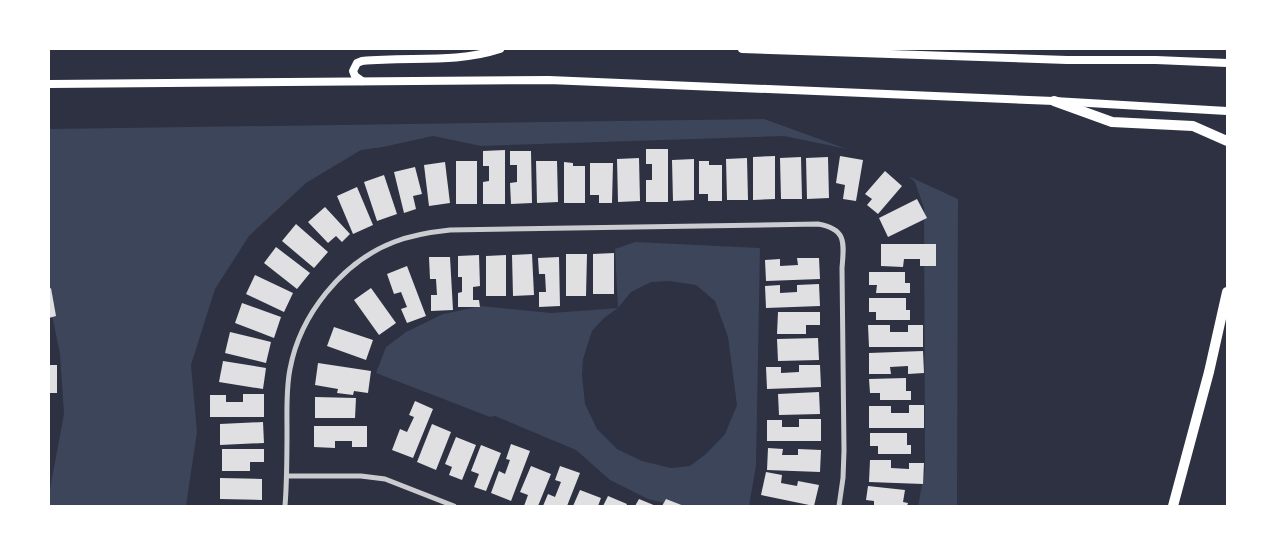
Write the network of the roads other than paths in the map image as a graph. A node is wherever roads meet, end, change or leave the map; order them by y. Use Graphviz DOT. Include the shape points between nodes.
graph roads {
  1 [pos="500,49"];
  2 [pos="742,49"];
  3 [pos="1227,63"];
  4 [pos="362,82"];
  5 [pos="49,84"];
  6 [pos="1054,101"];
  7 [pos="1227,111"];
  8 [pos="1227,141"];
  9 [pos="1227,292"];
  10 [pos="287,476"];
  11 [pos="285,506"];
  12 [pos="454,506"];
  13 [pos="839,506"];
  14 [pos="1173,506"];
  1 -- 4 [label="main road" via="453,59 357,63 353,71"];
  2 -- 3 [label="main road"];
  4 -- 5 [label="main road"];
  4 -- 6 [label="main road" via="549,80"];
  6 -- 7 [label="main road"];
  6 -- 8 [label="highway" via="1112,122 1193,126"];
  9 -- 14 [label="highway"];
  10 -- 11 [label="street"];
  10 -- 12 [label="street" via="385,479"];
  10 -- 13 [label="street" via="290,370 307,322 321,299 342,275 366,256 394,242 450,230 818,224 838,232 844,241 844,451"];
}
